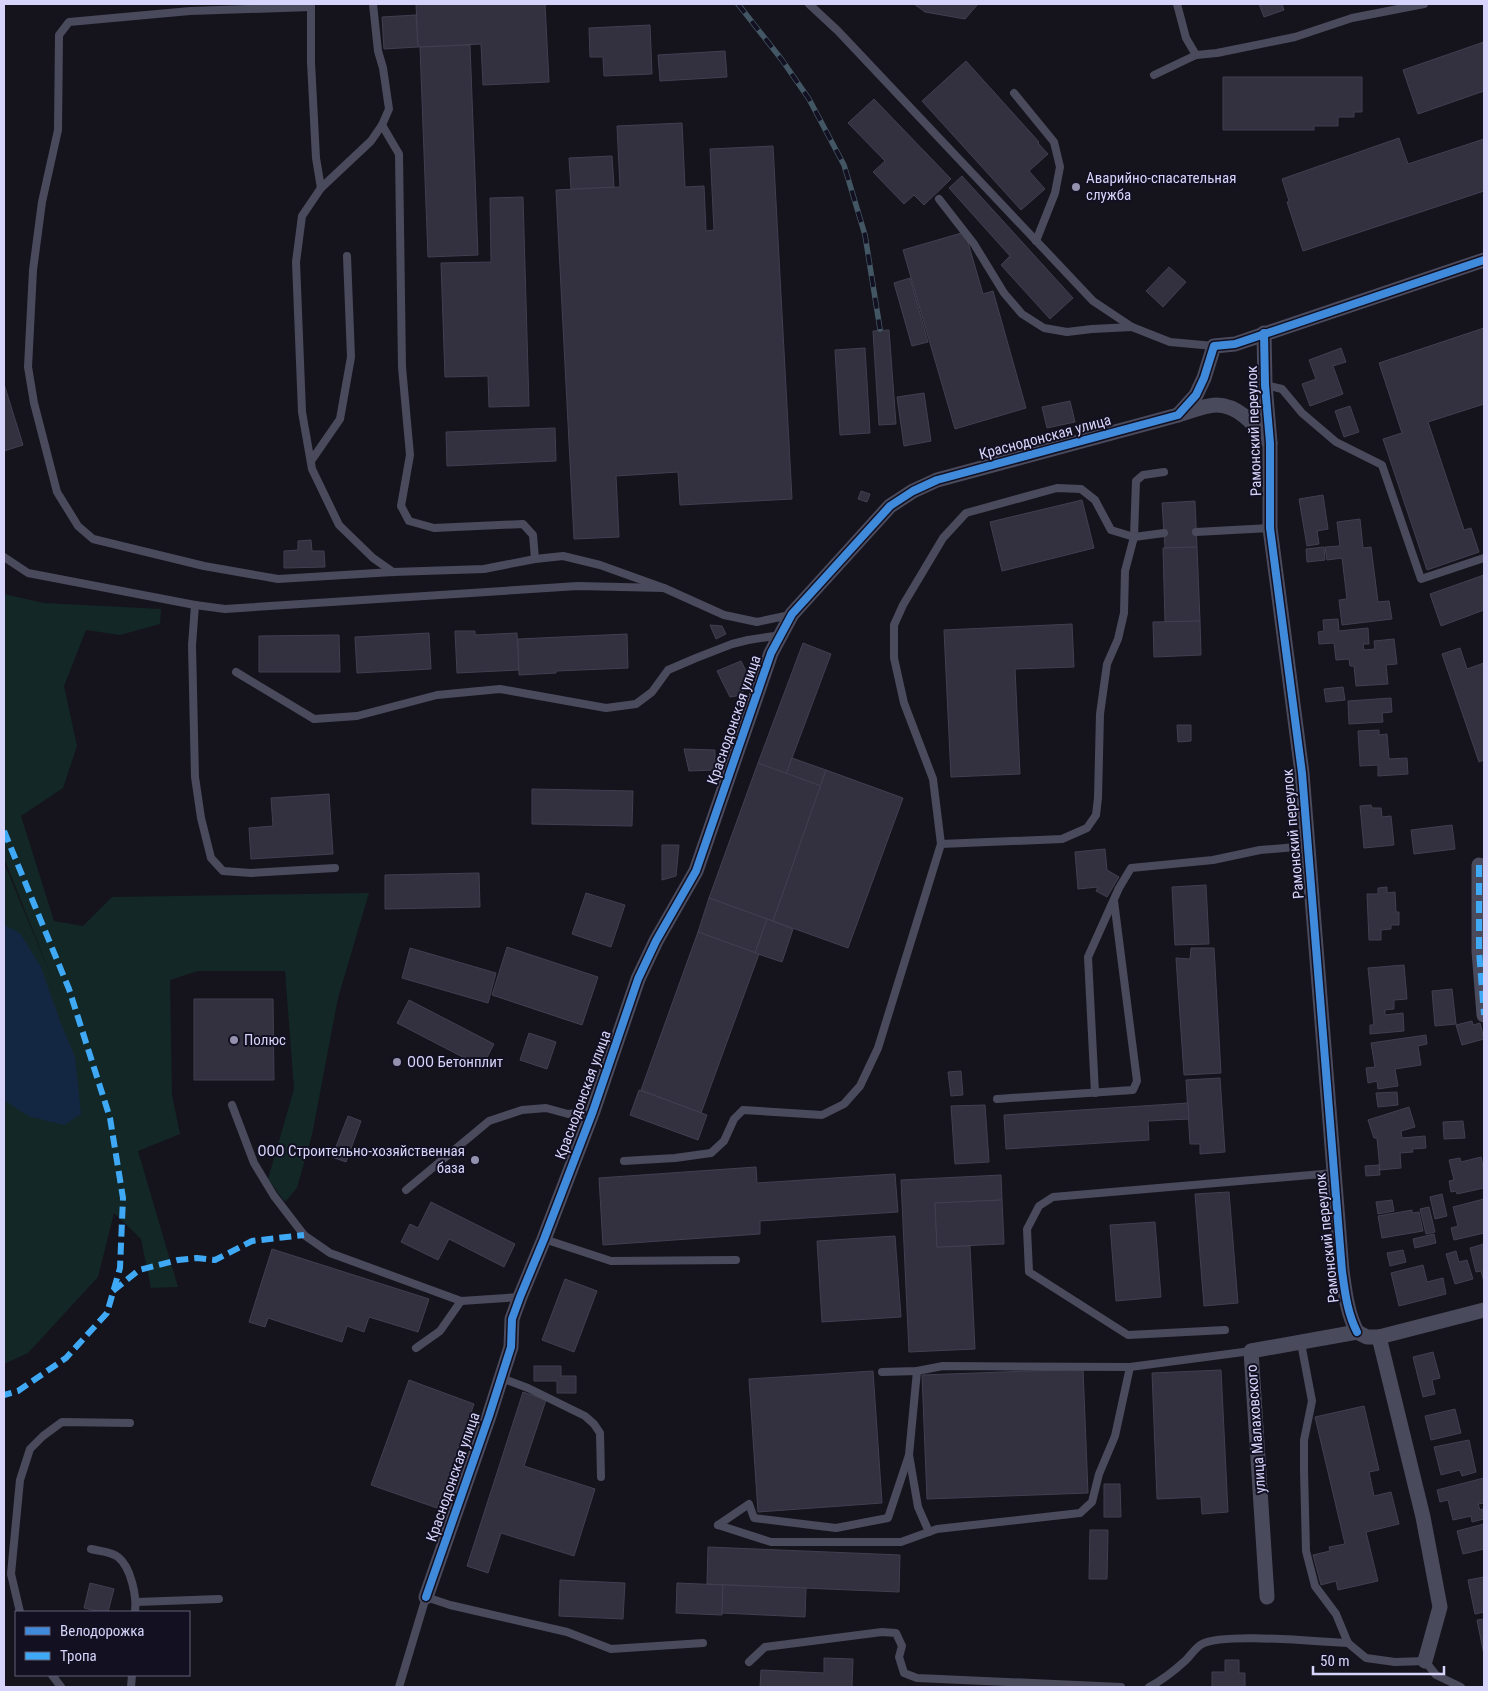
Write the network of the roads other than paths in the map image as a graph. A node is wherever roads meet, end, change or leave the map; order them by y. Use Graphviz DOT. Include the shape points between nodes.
graph roads {
  1 [pos="372,4"];
  2 [pos="809,4"];
  3 [pos="1177,4"];
  4 [pos="1424,4"];
  5 [pos="311,6"];
  6 [pos="1196,55"];
  7 [pos="1154,75"];
  8 [pos="1014,93"];
  9 [pos="382,125"];
  10 [pos="320,188"];
  11 [pos="939,199"];
  12 [pos="1036,242"];
  13 [pos="347,256"];
  14 [pos="1484,260"];
  15 [pos="1132,327"];
  16 [pos="1264,333"];
  17 [pos="1214,346"];
  18 [pos="1265,385"];
  19 [pos="1178,415"];
  20 [pos="1270,443"];
  21 [pos="311,461"];
  22 [pos="1164,472"];
  23 [pos="1270,528"];
  24 [pos="1196,532"];
  25 [pos="1164,533"];
  26 [pos="1134,537"];
  27 [pos="4,557"];
  28 [pos="1484,558"];
  29 [pos="535,559"];
  30 [pos="393,572"];
  31 [pos="664,588"];
  32 [pos="194,605"];
  33 [pos="792,614"];
  34 [pos="781,635"];
  35 [pos="236,672"];
  36 [pos="941,844"];
  37 [pos="1308,846"];
  38 [pos="1479,865"];
  39 [pos="335,868"];
  40 [pos="1113,899"];
  41 [pos="1484,1015"];
  42 [pos="1095,1093"];
  43 [pos="997,1099"];
  44 [pos="232,1105"];
  45 [pos="593,1111"];
  46 [pos="624,1160"];
  47 [pos="1334,1173"];
  48 [pos="406,1190"];
  49 [pos="544,1239"];
  50 [pos="736,1260"];
  51 [pos="520,1298"];
  52 [pos="461,1301"];
  53 [pos="1484,1310"];
  54 [pos="1225,1330"];
  55 [pos="1357,1332"];
  56 [pos="1379,1337"];
  57 [pos="1301,1343"];
  58 [pos="416,1348"];
  59 [pos="1250,1351"];
  60 [pos="1130,1366"];
  61 [pos="917,1371"];
  62 [pos="882,1372"];
  63 [pos="502,1378"];
  64 [pos="130,1423"];
  65 [pos="909,1455"];
  66 [pos="601,1477"];
  67 [pos="928,1532"];
  68 [pos="92,1548"];
  69 [pos="426,1597"];
  70 [pos="1267,1597"];
  71 [pos="219,1599"];
  72 [pos="136,1602"];
  73 [pos="20,1611"];
  74 [pos="135,1611"];
  75 [pos="1348,1643"];
  76 [pos="703,1644"];
  77 [pos="1425,1661"];
  78 [pos="749,1662"];
  79 [pos="53,1676"];
  80 [pos="62,1687"];
  81 [pos="399,1687"];
  82 [pos="1121,1687"];
  83 [pos="1149,1687"];
  84 [pos="1461,1687"];
  1 -- 9 [label="lane" via="389,109"];
  2 -- 12 [label="lane"];
  3 -- 6 [label="lane" via="1186,38"];
  4 -- 6 [label="lane" via="1352,18 1295,37"];
  5 -- 10 [label="lane" via="311,62"];
  5 -- 30 [label="lane" via="190,11 69,22 59,35 58,130 40,212 33,270 28,367 57,492 78,526 93,538 204,566 278,579"];
  6 -- 7 [label="lane"];
  8 -- 12 [label="lane" via="1054,142 1060,166 1055,193"];
  9 -- 10 [label="lane" via="371,141"];
  9 -- 29 [label="lane" via="399,154 402,367 410,455 401,506 409,521 434,528 523,524 533,535"];
  10 -- 21 [label="lane" via="302,216 296,262 302,412"];
  11 -- 15 [label="lane" via="1022,314 1044,328 1067,332"];
  12 -- 15 [label="lane" via="1093,301"];
  13 -- 21 [label="lane" via="351,357 340,419"];
  14 -- 16 [label="street"];
  15 -- 17 [label="lane" via="1170,342"];
  16 -- 17 [label="street" via="1235,344"];
  16 -- 18 [label="street, Рамонский переулок"];
  17 -- 19 [label="street" via="1196,395"];
  18 -- 20 [label="street, Рамонский переулок"];
  18 -- 28 [label="lane" via="1282,389 1302,413 1336,442 1382,464 1421,579"];
  19 -- 20 [label="street, Краснодонская улица" via="1216,405 1234,409 1250,420"];
  19 -- 33 [label="street, Краснодонская улица" via="937,480 913,491 890,506"];
  20 -- 23 [label="street, Рамонский переулок"];
  21 -- 30 [label="lane" via="339,525 373,558"];
  22 -- 26 [label="lane" via="1143,475 1136,480"];
  23 -- 24 [label="lane"];
  23 -- 37 [label="street, Рамонский переулок" via="1302,773"];
  25 -- 26 [label="lane"];
  26 -- 36 [label="lane" via="1125,570 1124,613 1118,639 1107,664 1101,706 1096,815 1087,828 1062,839"];
  26 -- 36 [label="lane" via="1111,530 1095,500 1081,489 1057,488 966,513 943,538 894,624 894,658 904,703 933,779"];
  27 -- 32 [label="lane" via="28,573"];
  29 -- 30 [label="lane" via="484,569"];
  29 -- 31 [label="lane" via="563,556 600,565"];
  31 -- 32 [label="lane" via="570,586 226,609"];
  31 -- 33 [label="lane" via="724,615 757,622"];
  32 -- 39 [label="lane" via="195,777 211,858 224,870 251,873"];
  33 -- 34 [label="street, Краснодонская улица"];
  34 -- 35 [label="lane" via="740,642 696,658 668,670 652,692 636,704 606,708 500,689 437,695 357,716 314,719"];
  34 -- 45 [label="street, Краснодонская улица" via="771,653 696,870 638,980"];
  36 -- 46 [label="lane" via="878,1048 860,1086 844,1104 822,1114 743,1110 734,1119 724,1141 711,1153"];
  37 -- 40 [label="lane" via="1131,868"];
  37 -- 47 [label="street, Рамонский переулок"];
  38 -- 41 [label="street" via="1479,951"];
  40 -- 42 [label="lane" via="1088,957"];
  40 -- 42 [label="lane" via="1137,1081 1134,1090"];
  42 -- 43 [label="lane"];
  44 -- 52 [label="lane" via="254,1163 304,1235 330,1253"];
  45 -- 48 [label="lane" via="568,1114 546,1108 522,1110 489,1121"];
  45 -- 49 [label="street, Краснодонская улица"];
  47 -- 54 [label="lane" via="1053,1197 1039,1206 1027,1229 1029,1272 1128,1336"];
  47 -- 55 [label="street, Рамонский переулок" via="1344,1287"];
  49 -- 50 [label="lane" via="611,1261"];
  49 -- 51 [label="street, Краснодонская улица"];
  51 -- 52 [label="lane"];
  51 -- 63 [label="street, Краснодонская улица" via="512,1319 512,1347"];
  52 -- 58 [label="lane" via="440,1332"];
  53 -- 56 [label="street, улица Малаховского"];
  55 -- 56 [label="street, улица Малаховского" via="1367,1337"];
  55 -- 57 [label="street, улица Малаховского"];
  56 -- 77 [label="street" via="1423,1516 1440,1607"];
  57 -- 59 [label="street, улица Малаховского"];
  57 -- 75 [label="lane" via="1312,1401 1304,1440 1306,1551 1315,1586 1336,1614"];
  59 -- 60 [label="lane"];
  59 -- 70 [label="street, улица Малаховского"];
  60 -- 61 [label="lane" via="944,1366"];
  60 -- 67 [label="lane" via="1115,1436 1099,1474 1092,1502 1080,1513"];
  61 -- 62 [label="lane"];
  61 -- 65 [label="lane"];
  63 -- 66 [label="lane" via="593,1422 600,1433"];
  63 -- 69 [label="street, Краснодонская улица"];
  64 -- 73 [label="lane" via="62,1422 30,1448 20,1480 11,1574"];
  65 -- 67 [label="lane" via="918,1507"];
  65 -- 67 [label="lane" via="888,1518 836,1528 807,1526 754,1518 749,1504 718,1525 771,1542 901,1542"];
  68 -- 72 [label="lane" via="118,1556 129,1573"];
  69 -- 76 [label="lane" via="566,1632 611,1649"];
  69 -- 81 [label="lane"];
  71 -- 72 [label="lane"];
  72 -- 74 [label="lane"];
  75 -- 77 [label="lane" via="1366,1658 1395,1662"];
  75 -- 83 [label="lane" via="1220,1639 1202,1644 1177,1669"];
  77 -- 84 [label="lane" via="1436,1675"];
  78 -- 82 [label="lane" via="765,1646 896,1632 902,1646 899,1656 904,1673 917,1678"];
  79 -- 80 [label="lane"];
}
